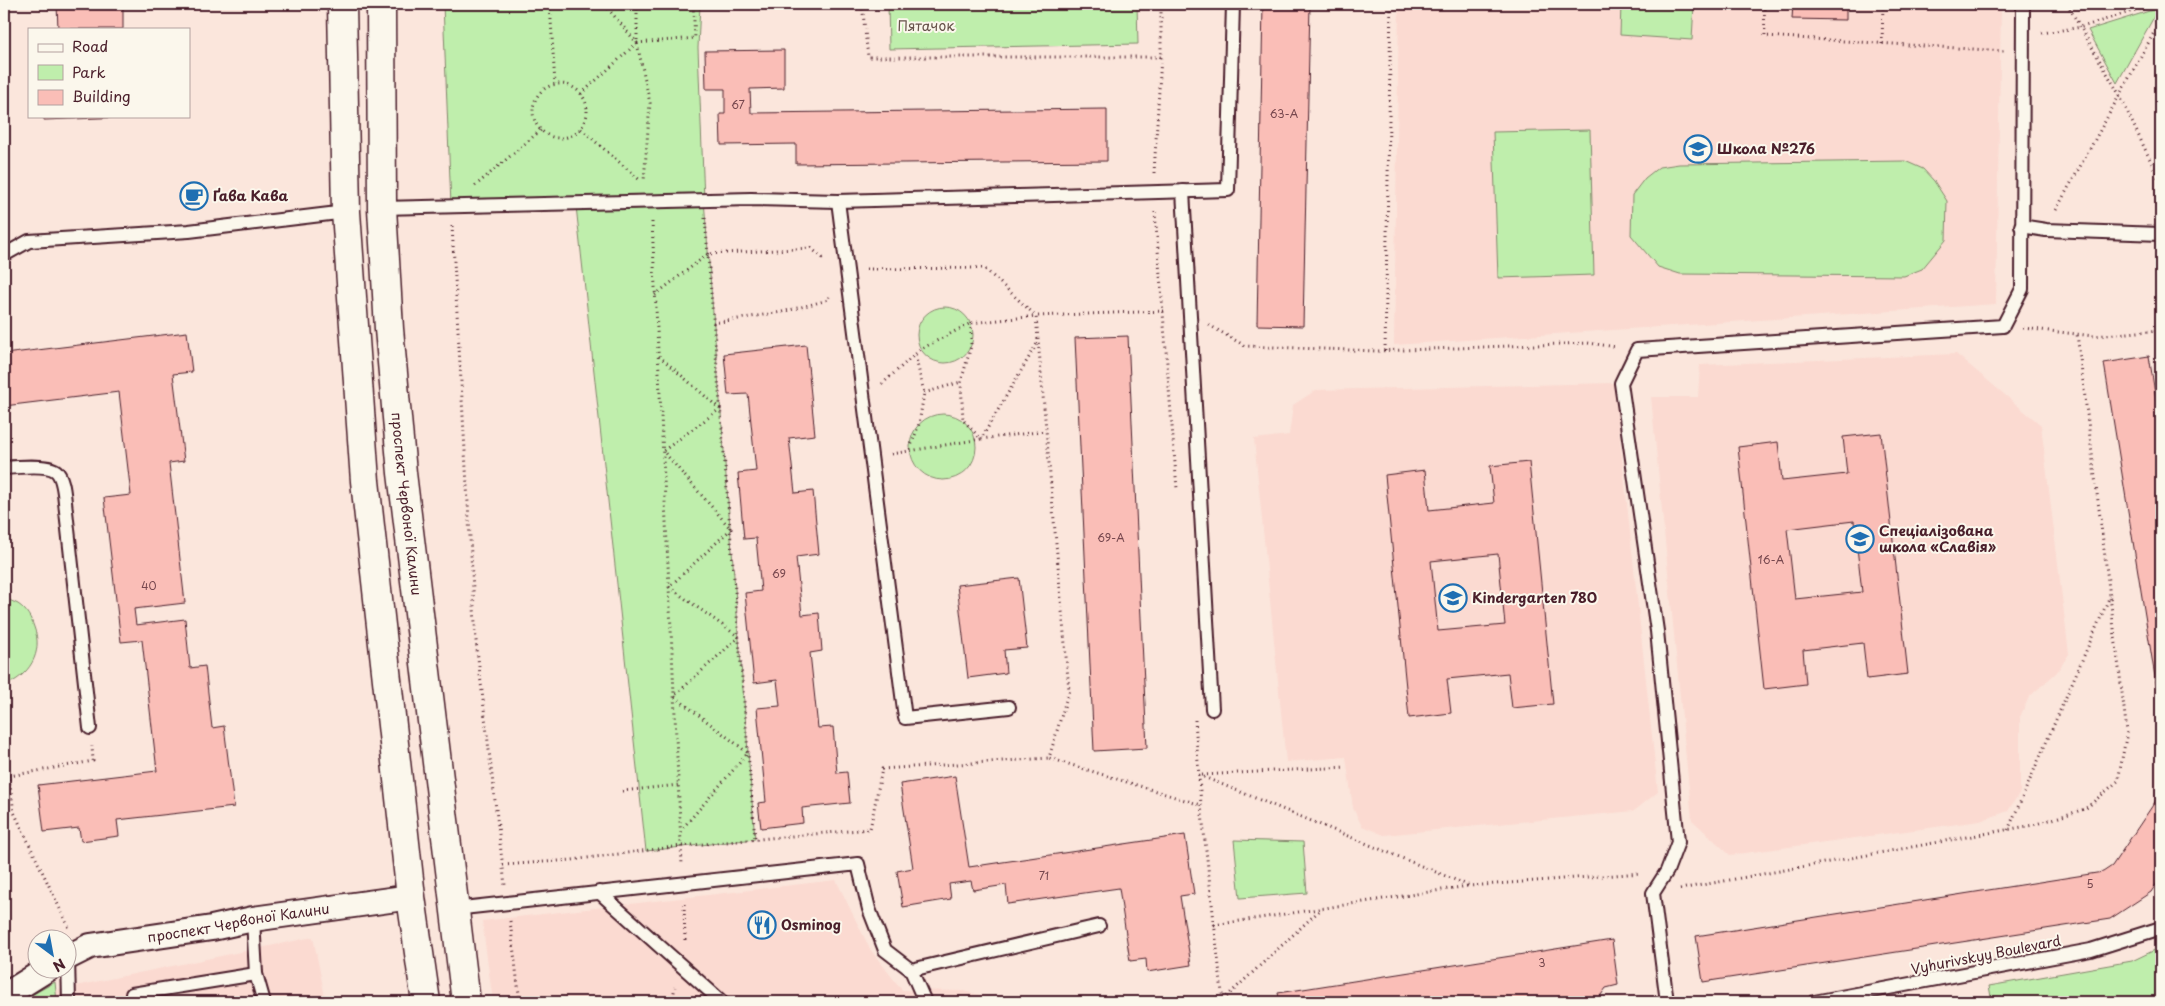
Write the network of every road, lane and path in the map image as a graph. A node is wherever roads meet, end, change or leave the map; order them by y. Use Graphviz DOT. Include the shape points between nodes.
graph roads {
  1 [pos="342,4"];
  2 [pos="380,4"];
  3 [pos="550,4"];
  4 [pos="604,4"];
  5 [pos="637,4"];
  6 [pos="693,4"];
  7 [pos="862,4"];
  8 [pos="1161,4"];
  9 [pos="1233,4"];
  10 [pos="1392,4"];
  11 [pos="1764,4"];
  12 [pos="1884,4"];
  13 [pos="2023,4"];
  14 [pos="2067,4"];
  15 [pos="2155,4"];
  16 [pos="2161,20"];
  17 [pos="2082,27"];
  18 [pos="2022,36"];
  19 [pos="637,43"];
  20 [pos="1882,44"];
  21 [pos="2021,52"];
  22 [pos="555,84"];
  23 [pos="581,94"];
  24 [pos="2119,94"];
  25 [pos="581,129"];
  26 [pos="541,130"];
  27 [pos="2161,183"];
  28 [pos="1183,191"];
  29 [pos="704,200"];
  30 [pos="651,201"];
  31 [pos="838,201"];
  32 [pos="451,206"];
  33 [pos="382,208"];
  34 [pos="346,212"];
  35 [pos="2021,226"];
  36 [pos="2046,230"];
  37 [pos="2161,234"];
  38 [pos="708,254"];
  39 [pos="4,255"];
  40 [pos="847,269"];
  41 [pos="830,291"];
  42 [pos="655,295"];
  43 [pos="1164,311"];
  44 [pos="1190,314"];
  45 [pos="1036,316"];
  46 [pos="713,323"];
  47 [pos="971,323"];
  48 [pos="2003,326"];
  49 [pos="2161,330"];
  50 [pos="2078,334"];
  51 [pos="1038,342"];
  52 [pos="1637,350"];
  53 [pos="1385,351"];
  54 [pos="915,354"];
  55 [pos="658,355"];
  56 [pos="961,382"];
  57 [pos="924,393"];
  58 [pos="864,400"];
  59 [pos="720,409"];
  60 [pos="1046,431"];
  61 [pos="981,439"];
  62 [pos="910,449"];
  63 [pos="663,451"];
  64 [pos="871,457"];
  65 [pos="4,468"];
  66 [pos="731,530"];
  67 [pos="669,587"];
  68 [pos="2110,596"];
  69 [pos="739,637"];
  70 [pos="674,696"];
  71 [pos="1009,707"];
  72 [pos="1212,709"];
  73 [pos="90,728"];
  74 [pos="4,744"];
  75 [pos="748,753"];
  76 [pos="1049,758"];
  77 [pos="1346,767"];
  78 [pos="8,775"];
  79 [pos="4,777"];
  80 [pos="678,785"];
  81 [pos="622,791"];
  82 [pos="1201,805"];
  83 [pos="680,830"];
  84 [pos="2008,830"];
  85 [pos="755,839"];
  86 [pos="681,846"];
  87 [pos="503,865"];
  88 [pos="1667,871"];
  89 [pos="683,884"];
  90 [pos="1470,886"];
  91 [pos="599,892"];
  92 [pos="1653,893"];
  93 [pos="411,897"];
  94 [pos="508,903"];
  95 [pos="1321,908"];
  96 [pos="454,909"];
  97 [pos="253,920"];
  98 [pos="1214,925"];
  99 [pos="1099,926"];
  100 [pos="69,928"];
  101 [pos="2161,928"];
  102 [pos="78,952"];
  103 [pos="680,965"];
  104 [pos="911,970"];
  105 [pos="256,974"];
  106 [pos="33,978"];
  107 [pos="68,978"];
  108 [pos="132,994"];
  109 [pos="4,996"];
  110 [pos="1222,1000"];
  111 [pos="69,1002"];
  112 [pos="264,1002"];
  113 [pos="426,1002"];
  114 [pos="466,1002"];
  115 [pos="520,1002"];
  116 [pos="672,1002"];
  117 [pos="722,1002"];
  118 [pos="925,1002"];
  119 [pos="1667,1002"];
  120 [pos="1814,1002"];
  1 -- 34 [label="main road"];
  2 -- 33 [label="main road, проспект Червоної Калини"];
  3 -- 22 [label="path"];
  4 -- 19 [label="path"];
  5 -- 19 [label="path"];
  6 -- 19 [label="path" via="695,38"];
  7 -- 8 [label="path" via="868,57 1161,57"];
  9 -- 28 [label="lane" via="1228,190"];
  10 -- 53 [label="path"];
  11 -- 20 [label="path" via="1765,36"];
  12 -- 20 [label="path"];
  13 -- 18 [label="lane"];
  14 -- 17 [label="path"];
  15 -- 17 [label="path"];
  16 -- 24 [label="path"];
  17 -- 18 [label="path"];
  17 -- 24 [label="path"];
  18 -- 21 [label="lane"];
  19 -- 23 [label="path"];
  19 -- 25 [label="path" via="650,103 644,183"];
  20 -- 21 [label="path"];
  21 -- 35 [label="lane"];
  22 -- 23 [label="path" via="569,85"];
  22 -- 26 [label="path" via="541,91 535,99 534,115"];
  23 -- 25 [label="path" via="588,108"];
  24 -- 27 [label="path"];
  24 -- 36 [label="path"];
  25 -- 26 [label="path" via="572,136 561,138"];
  26 -- 32 [label="path"];
  28 -- 31 [label="lane"];
  28 -- 44 [label="lane"];
  29 -- 30 [label="lane"];
  29 -- 31 [label="lane"];
  29 -- 38 [label="path"];
  30 -- 32 [label="lane"];
  30 -- 42 [label="path"];
  31 -- 40 [label="lane"];
  32 -- 33 [label="lane"];
  32 -- 87 [label="path" via="476,641"];
  33 -- 96 [label="main road, проспект Червоної Калини" via="402,473"];
  34 -- 39 [label="lane" via="188,231 29,241"];
  34 -- 93 [label="main road" via="365,481"];
  35 -- 36 [label="lane"];
  35 -- 48 [label="lane" via="2022,289"];
  36 -- 37 [label="lane"];
  38 -- 40 [label="path" via="811,248 833,267"];
  38 -- 42 [label="path"];
  38 -- 46 [label="path"];
  40 -- 45 [label="path" via="984,268"];
  40 -- 58 [label="lane"];
  41 -- 46 [label="path" via="828,300 791,310"];
  42 -- 55 [label="path"];
  43 -- 45 [label="path"];
  44 -- 53 [label="path" via="1245,346"];
  44 -- 72 [label="lane"];
  45 -- 47 [label="path"];
  45 -- 51 [label="path"];
  46 -- 59 [label="path"];
  47 -- 54 [label="path"];
  47 -- 56 [label="path" via="971,346"];
  48 -- 50 [label="path"];
  48 -- 52 [label="lane"];
  49 -- 50 [label="path" via="2094,336"];
  50 -- 68 [label="path"];
  51 -- 60 [label="path"];
  51 -- 61 [label="path"];
  52 -- 53 [label="path" via="1588,343"];
  52 -- 88 [label="lane" via="1621,383 1657,631 1678,842"];
  54 -- 57 [label="path"];
  54 -- 58 [label="path"];
  55 -- 59 [label="path"];
  55 -- 63 [label="path"];
  56 -- 57 [label="path"];
  56 -- 61 [label="path" via="963,420"];
  57 -- 62 [label="path" via="919,424"];
  58 -- 64 [label="lane"];
  59 -- 63 [label="path"];
  59 -- 66 [label="path"];
  60 -- 61 [label="path"];
  60 -- 76 [label="path" via="1069,690"];
  61 -- 64 [label="path"];
  63 -- 66 [label="path"];
  63 -- 67 [label="path"];
  64 -- 71 [label="lane" via="905,718"];
  65 -- 73 [label="lane" via="48,467 59,476 65,502"];
  66 -- 67 [label="path"];
  66 -- 69 [label="path"];
  67 -- 69 [label="path"];
  67 -- 70 [label="path"];
  68 -- 84 [label="path"];
  68 -- 84 [label="path" via="2127,732 2118,782 2085,809"];
  69 -- 70 [label="path"];
  69 -- 75 [label="path"];
  70 -- 75 [label="path"];
  70 -- 80 [label="path"];
  73 -- 78 [label="path" via="93,761"];
  74 -- 78 [label="path"];
  75 -- 83 [label="path"];
  75 -- 85 [label="path"];
  76 -- 82 [label="path"];
  76 -- 85 [label="path" via="882,769 870,829"];
  77 -- 90 [label="path" via="1199,775"];
  78 -- 79 [label="path"];
  78 -- 100 [label="path" via="14,812"];
  80 -- 81 [label="path"];
  80 -- 83 [label="path"];
  83 -- 86 [label="path"];
  84 -- 92 [label="path"];
  85 -- 86 [label="path"];
  86 -- 87 [label="path"];
  86 -- 89 [label="path"];
  87 -- 94 [label="path"];
  88 -- 90 [label="path"];
  88 -- 92 [label="lane"];
  89 -- 91 [label="lane"];
  89 -- 103 [label="path" via="685,941"];
  89 -- 104 [label="lane" via="858,864 869,909 885,950"];
  90 -- 95 [label="path"];
  91 -- 94 [label="lane"];
  91 -- 103 [label="lane"];
  92 -- 119 [label="lane"];
  93 -- 97 [label="street, проспект Червоної Калини"];
  93 -- 113 [label="main road"];
  94 -- 96 [label="lane"];
  94 -- 115 [label="path"];
  95 -- 98 [label="path"];
  95 -- 110 [label="path"];
  96 -- 114 [label="main road, проспект Червоної Калини"];
  97 -- 102 [label="street, проспект Червоної Калини" via="90,946"];
  97 -- 105 [label="lane"];
  99 -- 104 [label="lane"];
  101 -- 120 [label="lane, Vyhurivskyy Boulevard" via="2091,950"];
  103 -- 116 [label="path"];
  103 -- 117 [label="lane"];
  104 -- 118 [label="lane"];
  105 -- 108 [label="lane"];
  105 -- 112 [label="lane"];
  106 -- 109 [label="street"];
  107 -- 111 [label="lane"];
}
